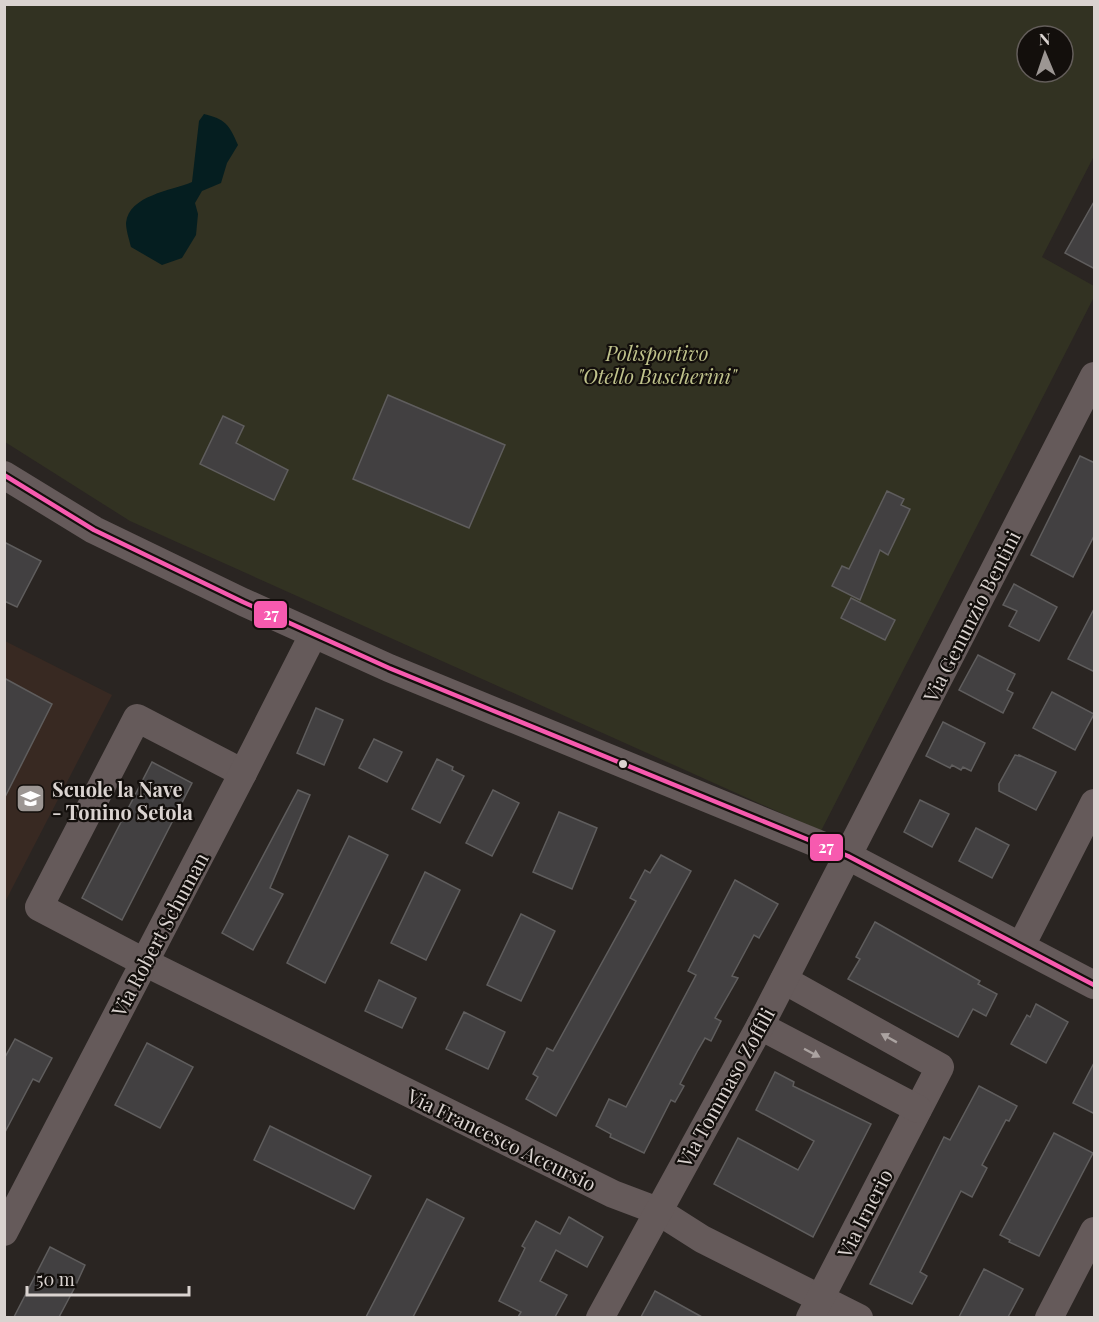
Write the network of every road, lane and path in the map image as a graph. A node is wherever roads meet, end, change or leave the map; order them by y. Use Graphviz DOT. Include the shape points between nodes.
graph roads {
  1 [pos="1095,375"];
  2 [pos="4,475"];
  3 [pos="313,635"];
  4 [pos="243,773"];
  5 [pos="1095,803"];
  6 [pos="848,856"];
  7 [pos="1021,946"];
  8 [pos="144,962"];
  9 [pos="784,980"];
  10 [pos="1095,985"];
  11 [pos="760,1026"];
  12 [pos="918,1109"];
  13 [pos="658,1211"];
  14 [pos="1095,1231"];
  15 [pos="4,1232"];
  16 [pos="815,1308"];
  17 [pos="600,1317"];
  18 [pos="859,1317"];
  19 [pos="1049,1317"];
  1 -- 6 [label="street, Via Genunzio Bentini"];
  2 -- 3 [label="street" via="94,530"];
  3 -- 4 [label="street, Via Robert Schuman"];
  3 -- 6 [label="street"];
  4 -- 8 [label="street, Via Robert Schuman"];
  4 -- 8 [label="street, Via Francesco Accursio" via="137,718 39,907"];
  5 -- 7 [label="street"];
  6 -- 7 [label="street"];
  6 -- 9 [label="street, Via Tommaso Zoffili"];
  7 -- 10 [label="street"];
  8 -- 13 [label="street, Via Francesco Accursio" via="613,1194"];
  8 -- 15 [label="street, Via Robert Schuman"];
  9 -- 11 [label="street, Via Tommaso Zoffili"];
  12 -- 9 [label="street, Via Irnerio, one-way" via="940,1067"];
  11 -- 12 [label="street, one-way"];
  11 -- 13 [label="street, Via Tommaso Zoffili"];
  12 -- 16 [label="street, Via Irnerio"];
  13 -- 16 [label="street, Via Francesco Accursio"];
  13 -- 17 [label="street, Via Tommaso Zoffili"];
  14 -- 19 [label="street"];
  16 -- 18 [label="street, Via Francesco Accursio"];
}
